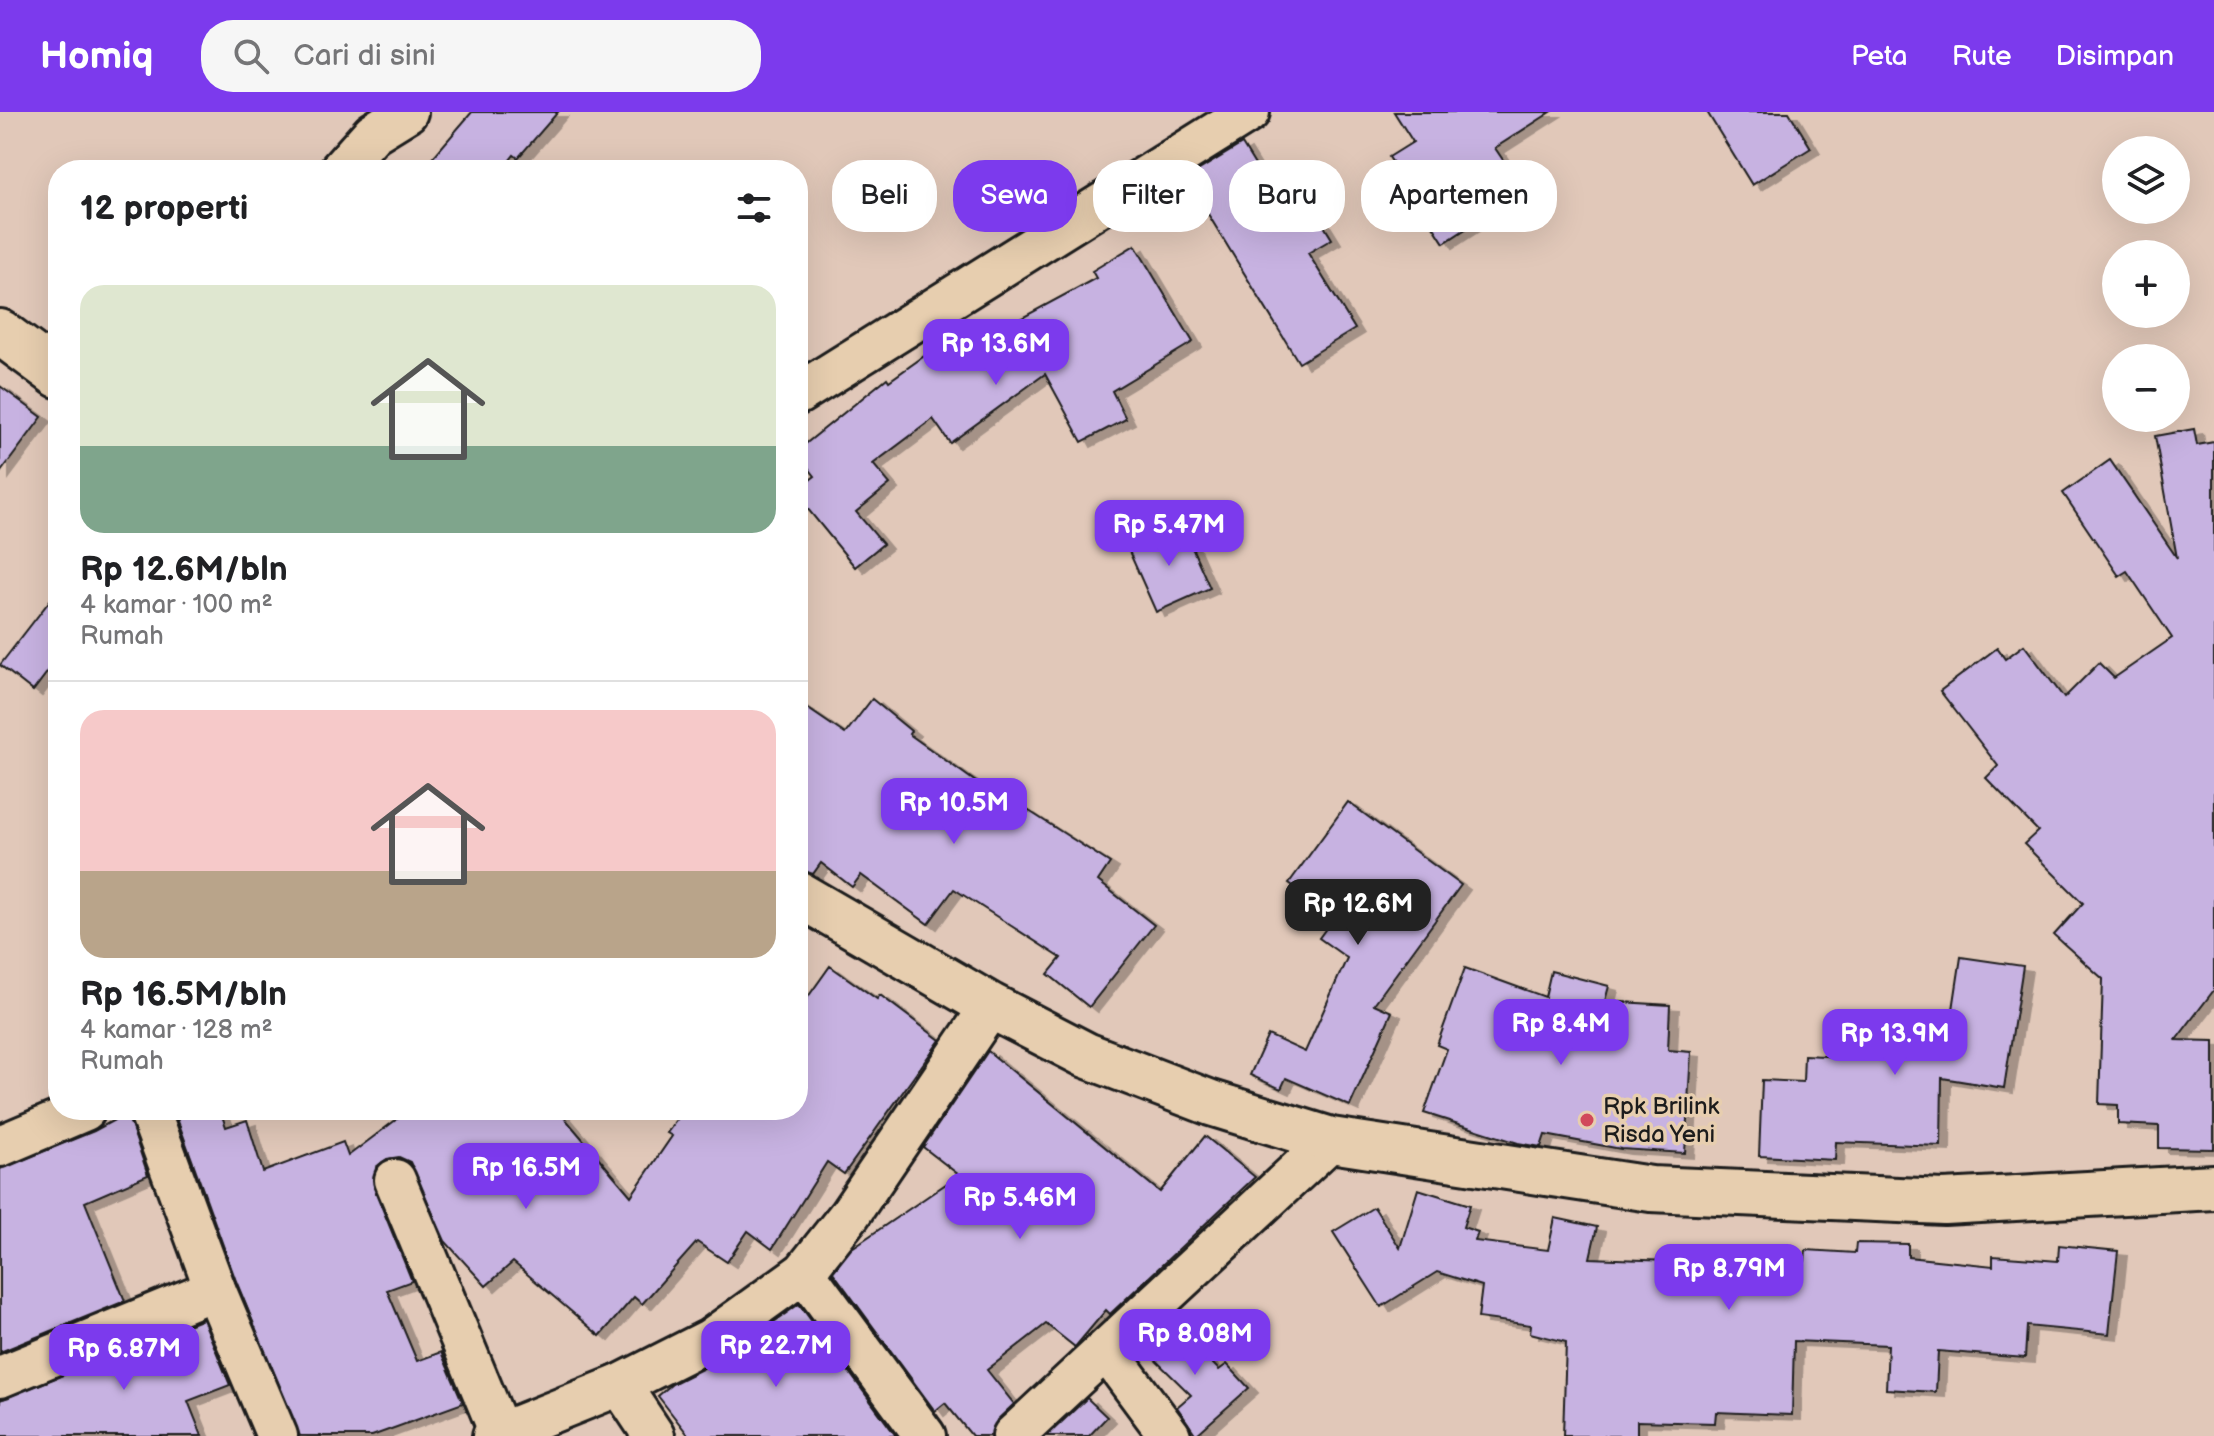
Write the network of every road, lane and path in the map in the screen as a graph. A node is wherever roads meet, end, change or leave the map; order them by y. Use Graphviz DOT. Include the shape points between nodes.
graph roads {
  1 [pos="407,112"];
  2 [pos="1249,112"];
  3 [pos="349,160"];
  4 [pos="0,332"];
  5 [pos="48,368"];
  6 [pos="808,388"];
  7 [pos="808,900"];
  8 [pos="991,1006"];
  9 [pos="61,1120"];
  10 [pos="153,1120"];
  11 [pos="1331,1140"];
  12 [pos="0,1146"];
  13 [pos="395,1180"];
  14 [pos="2214,1187"];
  15 [pos="804,1272"];
  16 [pos="215,1289"];
  17 [pos="1107,1351"];
  18 [pos="0,1377"];
  19 [pos="620,1385"];
  20 [pos="496,1435"];
  21 [pos="277,1436"];
  22 [pos="654,1436"];
  23 [pos="925,1436"];
  24 [pos="1013,1436"];
  25 [pos="1170,1436"];
  1 -- 3 [label="street" via="373,133"];
  2 -- 6 [label="street"];
  4 -- 5 [label="street"];
  7 -- 8 [label="street"];
  8 -- 11 [label="street" via="1086,1055 1211,1103"];
  8 -- 15 [label="street" via="850,1214"];
  9 -- 12 [label="street"];
  10 -- 16 [label="street"];
  11 -- 14 [label="street" via="1651,1189 1944,1202"];
  11 -- 17 [label="street"];
  13 -- 20 [label="street"];
  15 -- 19 [label="street" via="711,1339"];
  15 -- 23 [label="street"];
  16 -- 18 [label="street"];
  16 -- 21 [label="street"];
  17 -- 24 [label="street"];
  17 -- 25 [label="street"];
  19 -- 20 [label="street"];
  19 -- 22 [label="street"];
}
